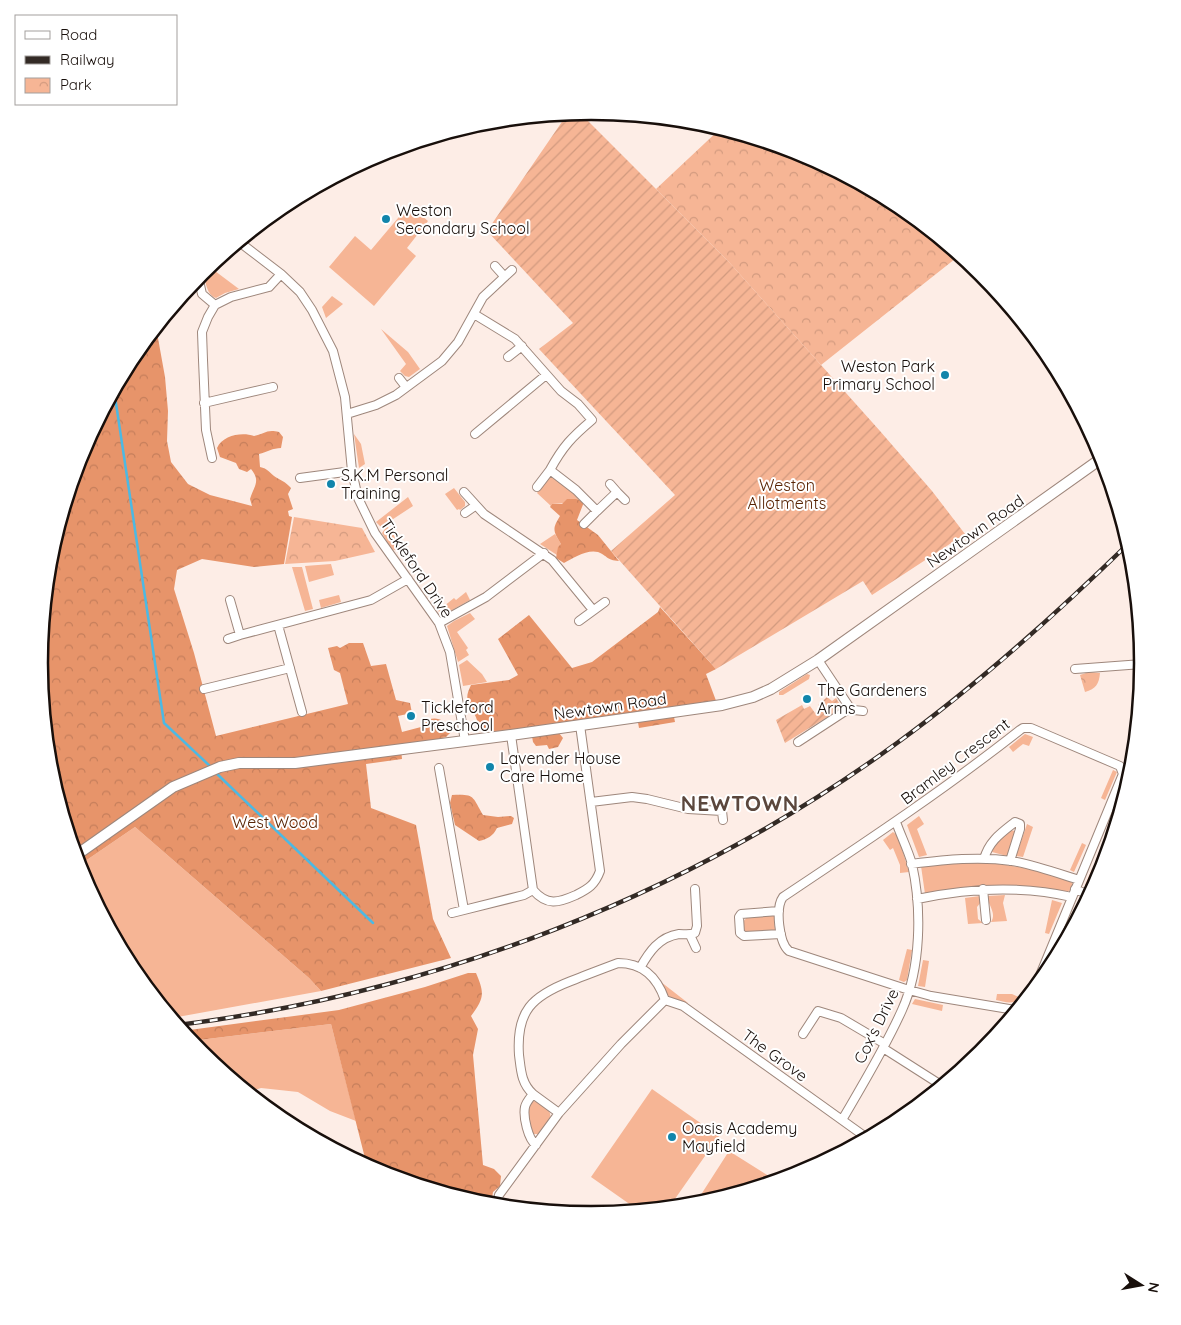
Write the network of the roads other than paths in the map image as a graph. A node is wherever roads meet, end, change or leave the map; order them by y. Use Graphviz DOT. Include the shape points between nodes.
graph roads {
  1 [pos="243,246"];
  2 [pos="495,266"];
  3 [pos="512,270"];
  4 [pos="281,274"];
  5 [pos="504,276"];
  6 [pos="200,286"];
  7 [pos="215,306"];
  8 [pos="474,314"];
  9 [pos="522,346"];
  10 [pos="508,357"];
  11 [pos="546,374"];
  12 [pos="399,378"];
  13 [pos="273,387"];
  14 [pos="406,387"];
  15 [pos="204,403"];
  16 [pos="347,414"];
  17 [pos="475,434"];
  18 [pos="212,458"];
  19 [pos="1095,463"];
  20 [pos="550,470"];
  21 [pos="352,471"];
  22 [pos="300,478"];
  23 [pos="610,484"];
  24 [pos="537,486"];
  25 [pos="464,492"];
  26 [pos="617,492"];
  27 [pos="625,500"];
  28 [pos="475,506"];
  29 [pos="597,511"];
  30 [pos="465,513"];
  31 [pos="584,524"];
  32 [pos="544,553"];
  33 [pos="408,579"];
  34 [pos="230,600"];
  35 [pos="605,602"];
  36 [pos="593,610"];
  37 [pos="579,621"];
  38 [pos="439,623"];
  39 [pos="278,625"];
  40 [pos="240,634"];
  41 [pos="228,638"];
  42 [pos="818,660"];
  43 [pos="1134,664"];
  44 [pos="290,668"];
  45 [pos="1075,669"];
  46 [pos="204,689"];
  47 [pos="850,708"];
  48 [pos="863,711"];
  49 [pos="302,712"];
  50 [pos="580,725"];
  51 [pos="511,735"];
  52 [pos="465,741"];
  53 [pos="798,742"];
  54 [pos="438,768"];
  55 [pos="1122,772"];
  56 [pos="1120,780"];
  57 [pos="591,802"];
  58 [pos="723,820"];
  59 [pos="896,822"];
  60 [pos="82,851"];
  61 [pos="984,859"];
  62 [pos="1010,861"];
  63 [pos="912,864"];
  64 [pos="1079,880"];
  65 [pos="983,889"];
  66 [pos="1076,889"];
  67 [pos="533,890"];
  68 [pos="695,890"];
  69 [pos="1083,892"];
  70 [pos="1072,897"];
  71 [pos="917,899"];
  72 [pos="464,910"];
  73 [pos="779,911"];
  74 [pos="452,913"];
  75 [pos="986,920"];
  76 [pos="781,934"];
  77 [pos="690,935"];
  78 [pos="696,948"];
  79 [pos="1049,952"];
  80 [pos="640,968"];
  81 [pos="909,990"];
  82 [pos="665,1000"];
  83 [pos="1008,1009"];
  84 [pos="803,1034"];
  85 [pos="884,1046"];
  86 [pos="936,1081"];
  87 [pos="533,1094"];
  88 [pos="559,1113"];
  89 [pos="842,1120"];
  90 [pos="860,1134"];
  91 [pos="536,1145"];
  92 [pos="499,1197"];
  1 -- 4 [label="street, Tickleford Drive"];
  2 -- 5 [label="street"];
  3 -- 5 [label="street"];
  4 -- 7 [label="street" via="268,286"];
  4 -- 16 [label="street, Tickleford Drive" via="300,292 312,310 333,352"];
  5 -- 8 [label="street" via="483,297"];
  6 -- 7 [label="street" via="202,294"];
  7 -- 15 [label="street" via="202,332"];
  8 -- 9 [label="street"];
  8 -- 14 [label="street" via="450,353"];
  9 -- 10 [label="street"];
  9 -- 11 [label="street"];
  11 -- 17 [label="street"];
  11 -- 20 [label="street" via="592,420 563,447"];
  12 -- 14 [label="street"];
  13 -- 15 [label="street"];
  14 -- 16 [label="street" via="376,405"];
  15 -- 18 [label="street"];
  16 -- 21 [label="street, Tickleford Drive"];
  19 -- 42 [label="street, Newtown Road"];
  20 -- 24 [label="street"];
  20 -- 29 [label="street"];
  21 -- 22 [label="street"];
  21 -- 33 [label="street, Tickleford Drive" via="358,498 371,525"];
  23 -- 26 [label="street"];
  25 -- 28 [label="street"];
  26 -- 27 [label="street"];
  26 -- 29 [label="street"];
  28 -- 30 [label="street"];
  28 -- 32 [label="street"];
  29 -- 31 [label="street"];
  32 -- 36 [label="street"];
  32 -- 38 [label="street" via="486,597"];
  33 -- 38 [label="street, Tickleford Drive"];
  33 -- 39 [label="street" via="371,600"];
  34 -- 40 [label="street"];
  35 -- 36 [label="street"];
  36 -- 37 [label="street"];
  38 -- 52 [label="street, Tickleford Drive" via="450,652"];
  39 -- 40 [label="street"];
  39 -- 44 [label="street"];
  40 -- 41 [label="street"];
  42 -- 47 [label="street"];
  42 -- 50 [label="street, Newtown Road" via="771,689 743,700"];
  43 -- 45 [label="street"];
  44 -- 46 [label="street"];
  44 -- 49 [label="street"];
  47 -- 48 [label="street"];
  47 -- 53 [label="street"];
  50 -- 51 [label="street, Newtown Road"];
  50 -- 57 [label="street"];
  51 -- 52 [label="street, Newtown Road"];
  51 -- 67 [label="street"];
  52 -- 60 [label="street, Newtown Road" via="295,763 239,763 220,767 173,787"];
  54 -- 72 [label="street"];
  55 -- 59 [label="street, Bramley Crescent" via="1120,766 1031,728 1023,728"];
  56 -- 64 [label="street, Bramley Crescent"];
  57 -- 58 [label="street" via="641,798 688,809 722,811"];
  57 -- 67 [label="street" via="600,872 597,881 591,888 560,902 545,900"];
  59 -- 63 [label="street, Cox's Drive"];
  59 -- 73 [label="street, Bramley Crescent" via="783,897"];
  61 -- 62 [label="street"];
  61 -- 62 [label="street" via="992,841 1015,822 1020,824 1020,829"];
  61 -- 63 [label="street"];
  62 -- 64 [label="street"];
  63 -- 71 [label="street, Cox's Drive"];
  64 -- 66 [label="street, Bramley Crescent"];
  65 -- 70 [label="street" via="1037,890"];
  65 -- 71 [label="street"];
  65 -- 75 [label="street"];
  66 -- 69 [label="street"];
  66 -- 70 [label="street, Bramley Crescent"];
  67 -- 72 [label="street"];
  68 -- 77 [label="street" via="697,926 695,933"];
  70 -- 79 [label="street, Bramley Crescent"];
  71 -- 81 [label="street, Cox's Drive" via="917,947"];
  72 -- 74 [label="street"];
  73 -- 76 [label="street"];
  73 -- 76 [label="street" via="741,914 738,917 740,933 744,936"];
  76 -- 81 [label="street" via="784,947 789,951"];
  77 -- 78 [label="street"];
  77 -- 80 [label="street" via="677,934 662,941"];
  80 -- 82 [label="street" via="657,982"];
  80 -- 87 [label="street" via="618,963 551,989 530,1005 518,1042 523,1081"];
  81 -- 83 [label="street"];
  81 -- 85 [label="street, Cox's Drive"];
  82 -- 88 [label="street"];
  82 -- 89 [label="street, The Grove" via="683,1006"];
  84 -- 85 [label="street" via="818,1010 842,1018"];
  85 -- 86 [label="street"];
  85 -- 89 [label="street, Cox's Drive"];
  87 -- 88 [label="street"];
  87 -- 91 [label="street" via="524,1110 528,1137"];
  88 -- 91 [label="street"];
  89 -- 90 [label="street, The Grove"];
  91 -- 92 [label="street"];
}
